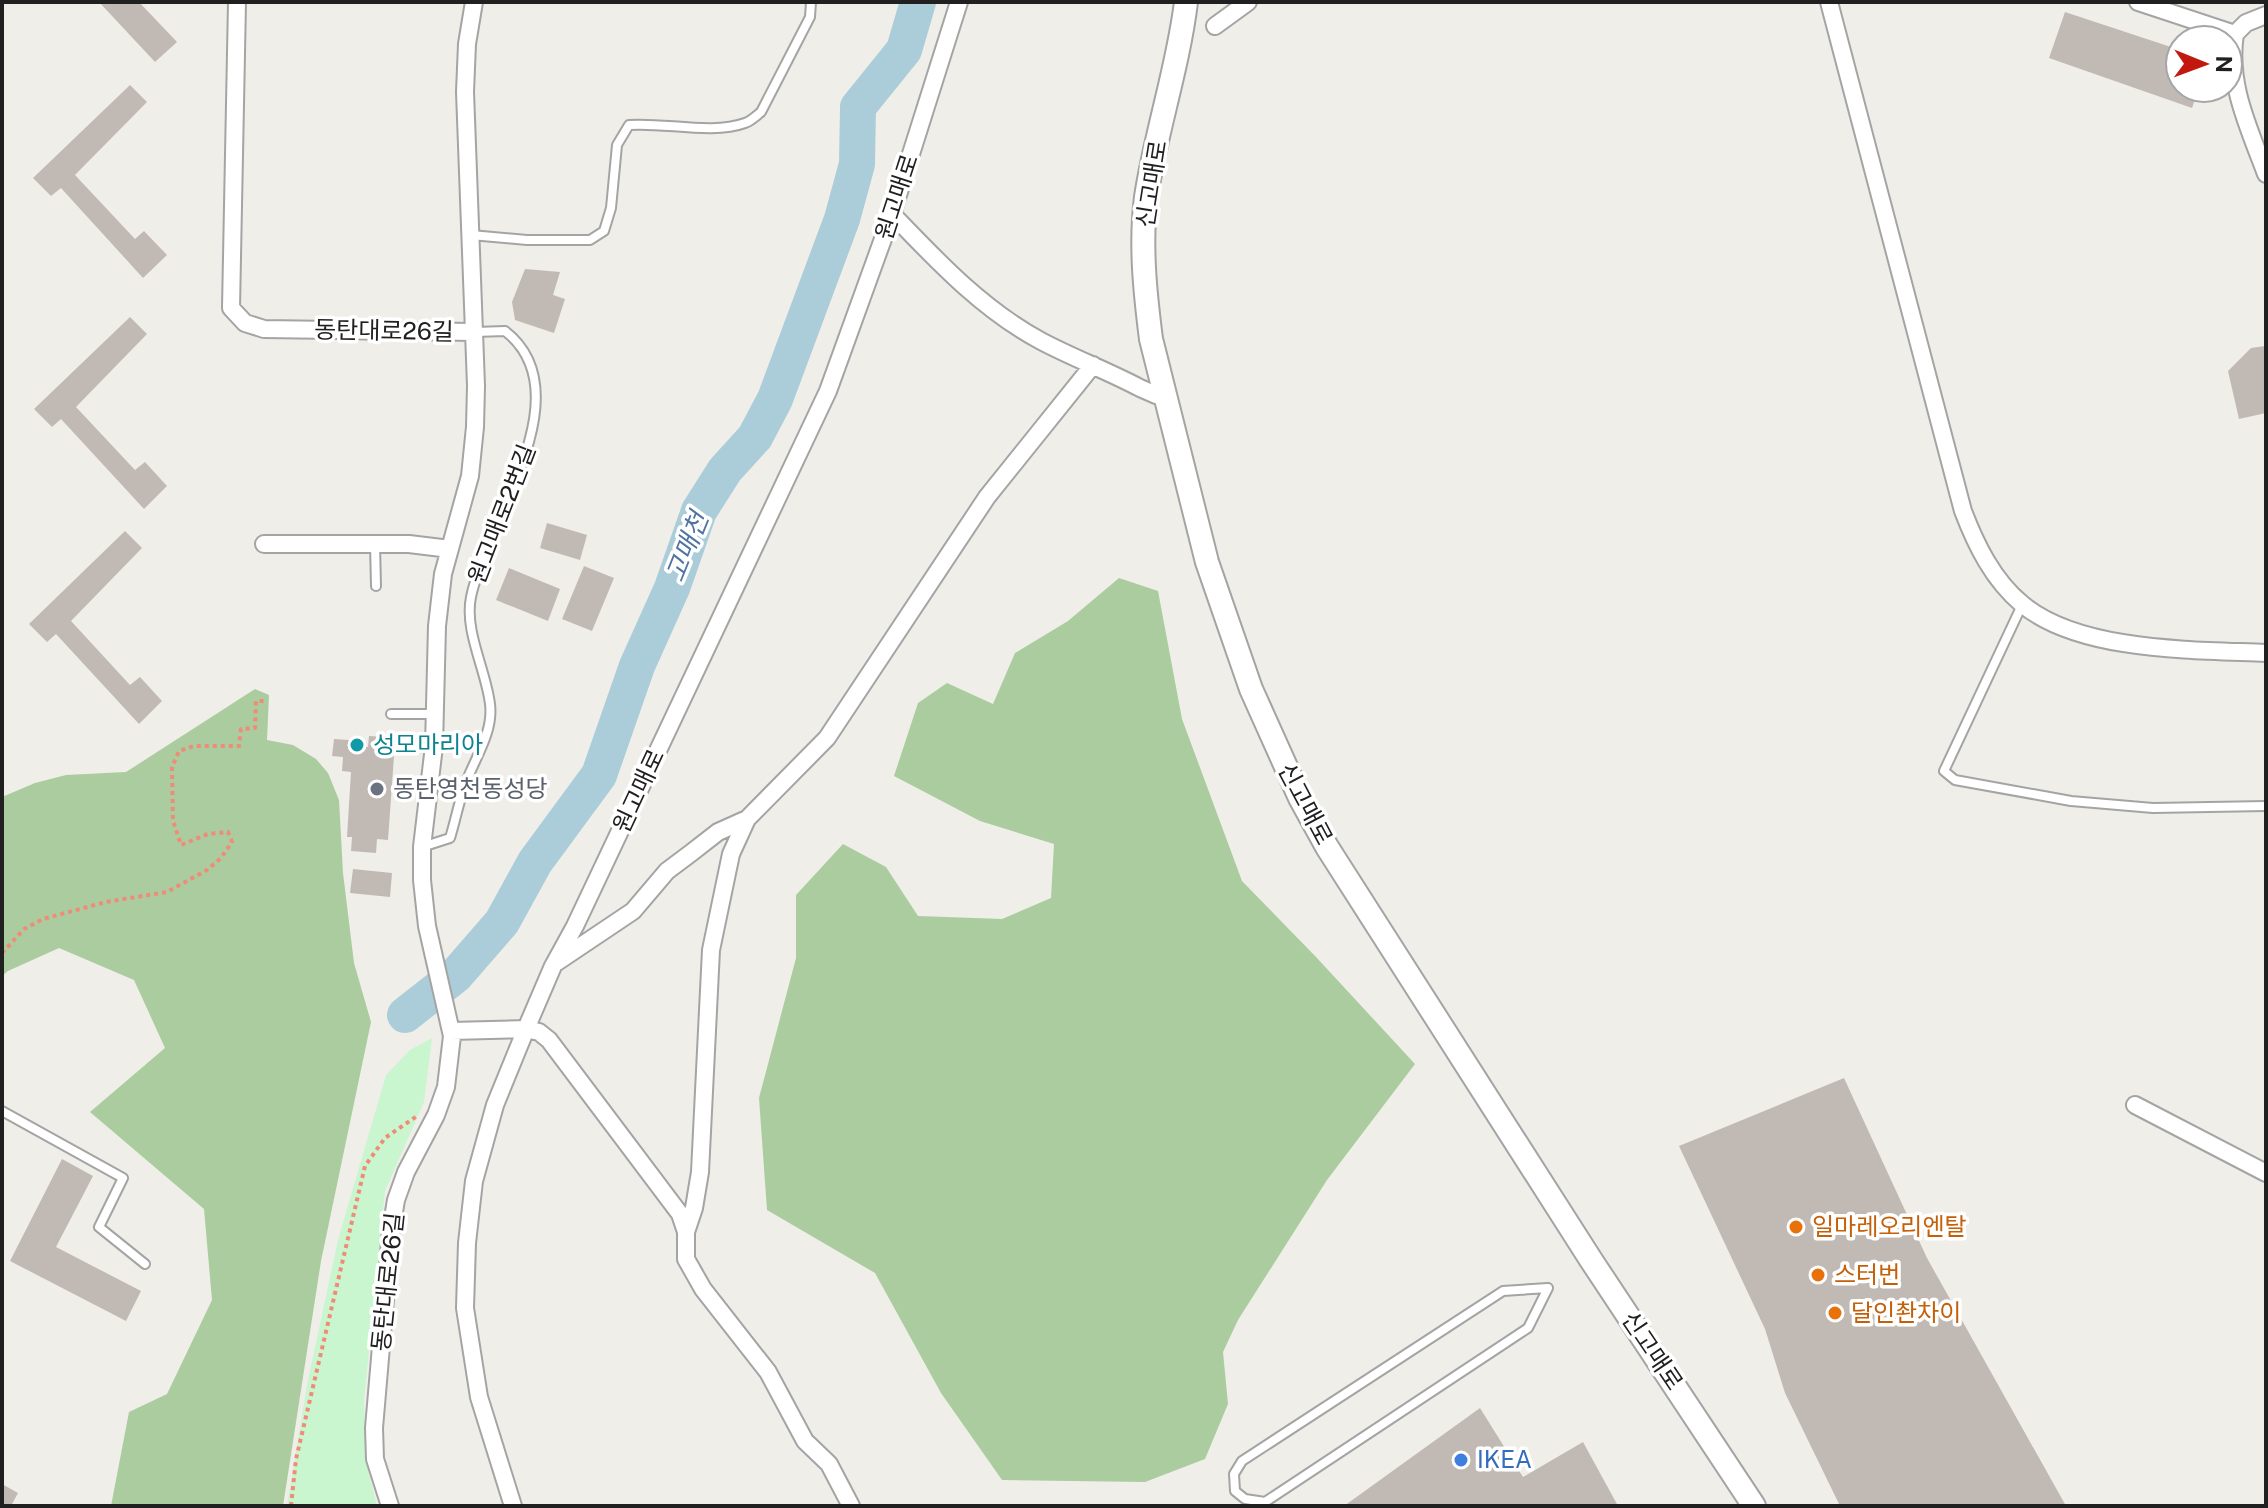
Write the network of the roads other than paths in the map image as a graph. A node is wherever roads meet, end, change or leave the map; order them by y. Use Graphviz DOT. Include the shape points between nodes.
graph roads {
  1 [pos="237,2"];
  2 [pos="474,2"];
  3 [pos="811,2"];
  4 [pos="959,2"];
  5 [pos="1186,2"];
  6 [pos="1248,2"];
  7 [pos="1829,2"];
  8 [pos="2138,2"];
  9 [pos="2266,15"];
  10 [pos="2205,24"];
  11 [pos="2244,25"];
  12 [pos="1215,26"];
  13 [pos="2240,104"];
  14 [pos="2266,174"];
  15 [pos="892,214"];
  16 [pos="470,234"];
  17 [pos="474,332"];
  18 [pos="1093,365"];
  19 [pos="1164,396"];
  20 [pos="264,544"];
  21 [pos="375,544"];
  22 [pos="450,549"];
  23 [pos="376,586"];
  24 [pos="2022,605"];
  25 [pos="2266,653"];
  26 [pos="391,714"];
  27 [pos="435,714"];
  28 [pos="2266,806"];
  29 [pos="747,819"];
  30 [pos="422,847"];
  31 [pos="553,966"];
  32 [pos="450,1025"];
  33 [pos="526,1029"];
  34 [pos="2135,1105"];
  35 [pos="2,1111"];
  36 [pos="2266,1173"];
  37 [pos="686,1232"];
  38 [pos="145,1264"];
  39 [pos="1548,1288"];
  40 [pos="390,1506"];
  41 [pos="513,1506"];
  42 [pos="851,1506"];
  43 [pos="1754,1506"];
  1 -- 17 [label="street, 동탄대로26길" via="231,308 245,323 264,329"];
  2 -- 16 [label="street" via="465,92"];
  3 -- 16 [label="lane" via="810,17 761,112 747,123 699,128 629,125 617,145 604,231 590,240"];
  4 -- 15 [label="street, 원고매로"];
  5 -- 19 [label="street, 신고매로" via="1151,167 1143,235 1146,307"];
  6 -- 12 [label="street"];
  7 -- 24 [label="street" via="1963,511 1976,544"];
  8 -- 10 [label="street"];
  9 -- 11 [label="street"];
  13 -- 14 [label="street"];
  15 -- 18 [label="street" via="985,304 1039,340"];
  15 -- 31 [label="street, 원고매로" via="828,391"];
  16 -- 17 [label="street"];
  17 -- 22 [label="street, 동탄대로26길" via="470,476"];
  17 -- 30 [label="lane, 원고매로2번길" via="505,331 516,340 530,365 536,404 532,435 471,596 469,613 491,707 486,737 463,788 450,838"];
  18 -- 19 [label="street"];
  18 -- 29 [label="street" via="987,497 827,738"];
  19 -- 43 [label="street, 신고매로" via="1207,562 1251,689 1300,798 1574,1233"];
  20 -- 21 [label="street"];
  21 -- 22 [label="street"];
  21 -- 23 [label="lane"];
  22 -- 27 [label="street, 동탄대로26길" via="437,626"];
  24 -- 25 [label="street" via="2093,637 2154,648"];
  24 -- 28 [label="lane" via="1944,771 1955,780 2071,801 2153,808"];
  26 -- 27 [label="lane"];
  27 -- 30 [label="street, 동탄대로26길"];
  29 -- 31 [label="street" via="718,832 667,871 633,911"];
  29 -- 37 [label="street" via="731,854 711,950 700,1172"];
  30 -- 32 [label="street, 동탄대로26길" via="431,944"];
  31 -- 33 [label="street, 원고매로"];
  32 -- 33 [label="street"];
  32 -- 40 [label="street, 동탄대로26길" via="446,1087 406,1172 391,1230 374,1428 375,1459"];
  33 -- 37 [label="street" via="549,1040 680,1214"];
  33 -- 41 [label="street" via="495,1105 474,1181 466,1256 465,1308 479,1397"];
  34 -- 36 [label="street"];
  35 -- 38 [label="lane" via="123,1178 99,1227"];
  37 -- 42 [label="street" via="686,1259 703,1289 768,1372 805,1441 829,1464"];
  39 -- 39 [label="lane" via="1503,1291 1242,1461 1234,1474 1235,1491 1245,1499 1265,1502 1528,1328"];
}
